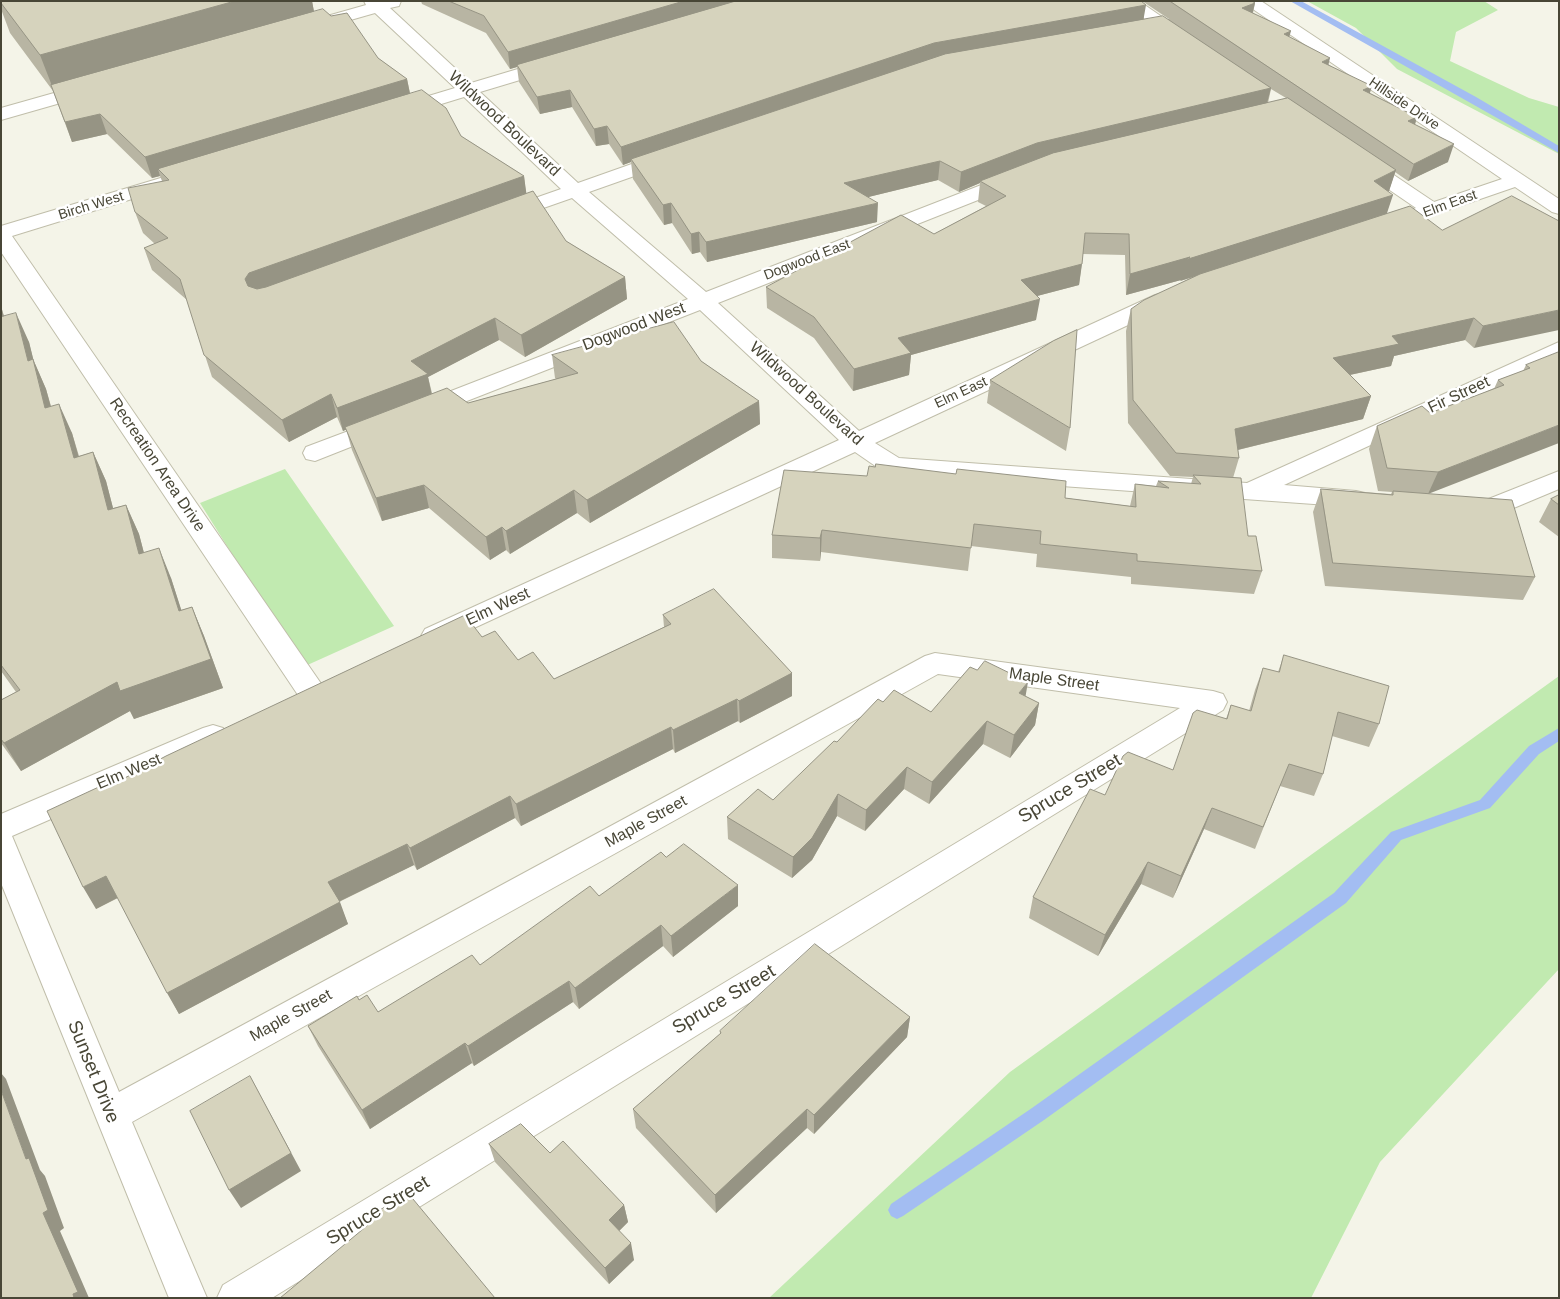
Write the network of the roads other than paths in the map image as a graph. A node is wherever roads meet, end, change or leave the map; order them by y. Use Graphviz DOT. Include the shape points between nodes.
graph roads {
  1 [pos="1127,1"];
  2 [pos="1249,1"];
  3 [pos="383,3"];
  4 [pos="1162,26"];
  5 [pos="1143,30"];
  6 [pos="294,31"];
  7 [pos="1195,48"];
  8 [pos="571,60"];
  9 [pos="105,85"];
  10 [pos="468,90"];
  11 [pos="1,114"];
  12 [pos="382,116"];
  13 [pos="1343,149"];
  14 [pos="686,152"];
  15 [pos="1032,172"];
  16 [pos="182,178"];
  17 [pos="1517,180"];
  18 [pos="574,190"];
  19 [pos="1559,208"];
  20 [pos="1433,210"];
  21 [pos="483,223"];
  22 [pos="1367,232"];
  23 [pos="1,235"];
  24 [pos="1177,293"];
  25 [pos="702,300"];
  26 [pos="1559,349"];
  27 [pos="855,441"];
  28 [pos="315,453"];
  29 [pos="1559,479"];
  30 [pos="1250,491"];
  31 [pos="1379,501"];
  32 [pos="1448,506"];
  33 [pos="411,647"];
  34 [pos="312,693"];
  35 [pos="1213,702"];
  36 [pos="239,725"];
  37 [pos="1,827"];
  38 [pos="1,844"];
  39 [pos="111,1115"];
  40 [pos="188,1298"];
  41 [pos="236,1298"];
  1 -- 4 [label="street"];
  2 -- 17 [label="street, Hillside Drive"];
  3 -- 6 [label="street"];
  3 -- 10 [label="street, Wildwood Boulevard"];
  4 -- 5 [label="street"];
  4 -- 7 [label="street"];
  8 -- 10 [label="street"];
  9 -- 11 [label="street"];
  10 -- 12 [label="street"];
  10 -- 18 [label="street, Wildwood Boulevard"];
  13 -- 20 [label="street"];
  14 -- 18 [label="street"];
  15 -- 25 [label="street, Dogwood East"];
  16 -- 23 [label="street, Birch West"];
  17 -- 19 [label="street, Hillside Drive"];
  17 -- 20 [label="street, Elm East"];
  18 -- 21 [label="street"];
  18 -- 25 [label="street, Wildwood Boulevard"];
  20 -- 22 [label="street, Elm East"];
  23 -- 34 [label="street, Recreation Area Drive"];
  24 -- 27 [label="street, Elm East"];
  25 -- 27 [label="street, Wildwood Boulevard"];
  25 -- 28 [label="street, Dogwood West"];
  26 -- 30 [label="street, Fir Street"];
  27 -- 30 [label="street, Wildwood Boulevard" via="893,466"];
  27 -- 33 [label="street, Elm West"];
  29 -- 32 [label="street" via="1488,509"];
  30 -- 31 [label="street, Wildwood Boulevard"];
  35 -- 39 [label="street, Maple Street" via="935,663"];
  35 -- 41 [label="street, Spruce Street"];
  36 -- 37 [label="street, Elm West"];
  38 -- 39 [label="street, Sunset Drive"];
  39 -- 40 [label="street, Sunset Drive"];
}
